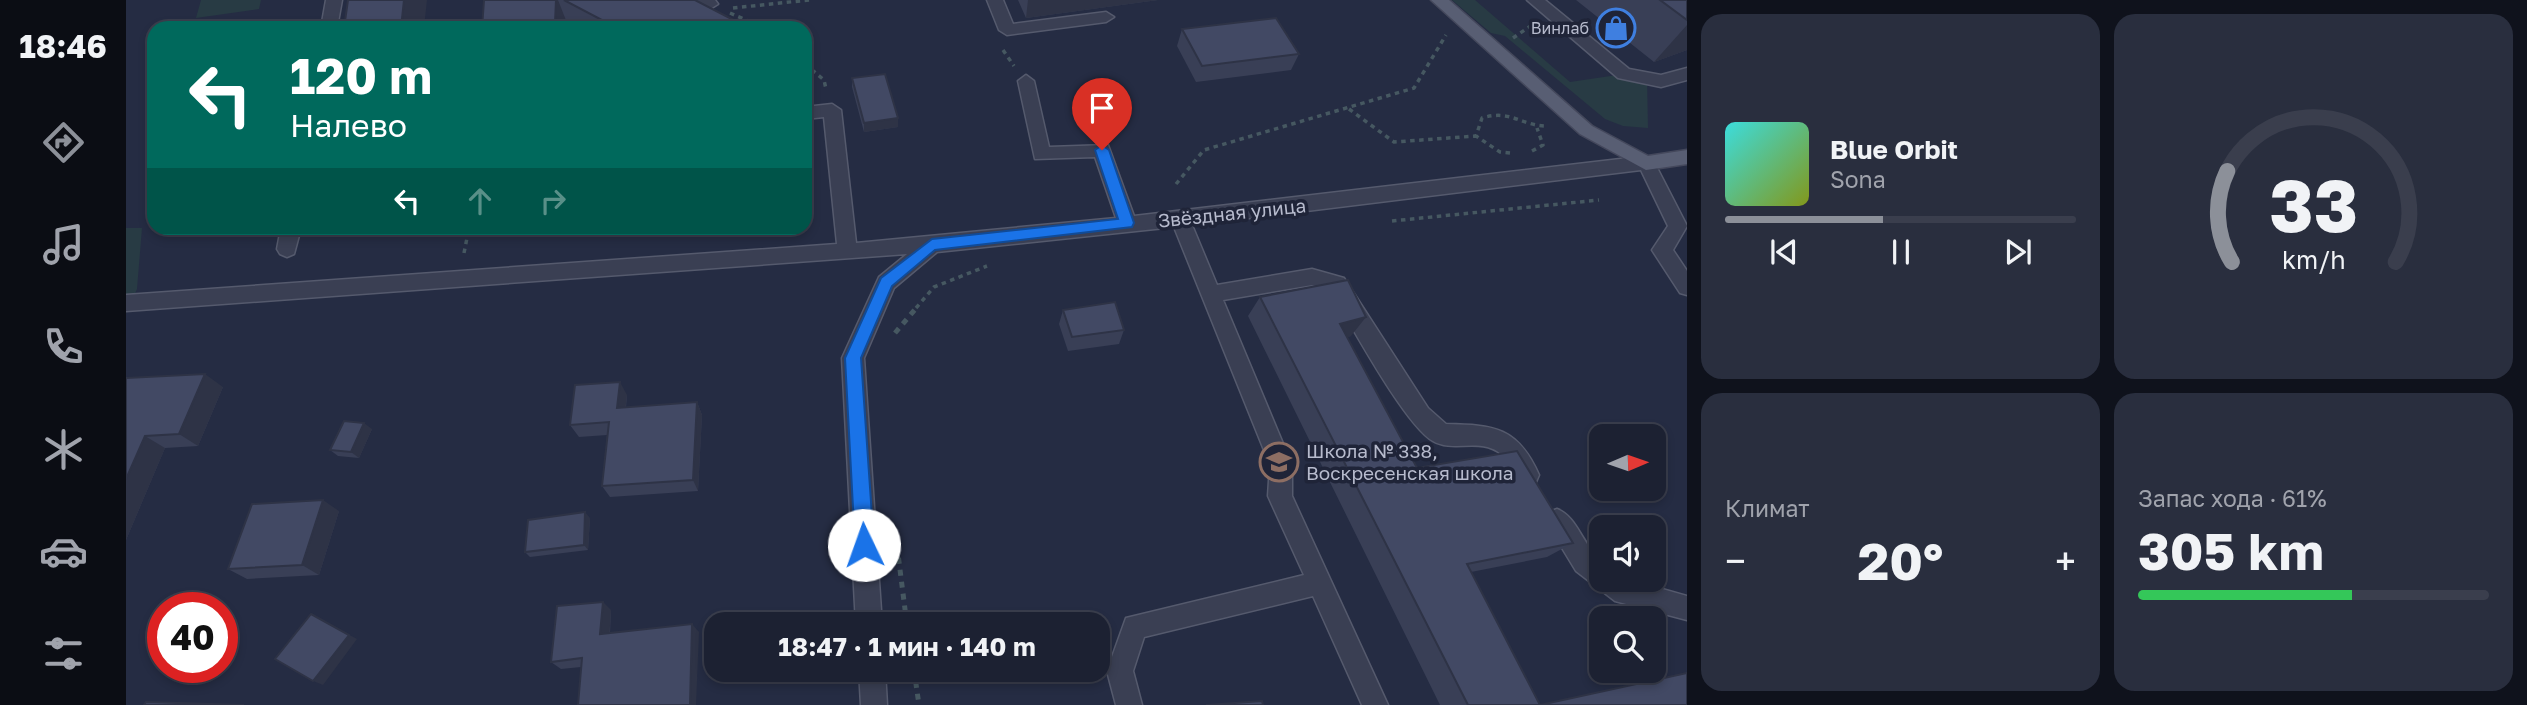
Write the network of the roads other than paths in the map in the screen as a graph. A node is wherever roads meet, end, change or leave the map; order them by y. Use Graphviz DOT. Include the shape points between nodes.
graph roads {
  1 [pos="334,0"];
  2 [pos="995,0"];
  3 [pos="1439,0"];
  4 [pos="1535,0"];
  5 [pos="1106,17"];
  6 [pos="330,21"];
  7 [pos="1687,74"];
  8 [pos="1026,81"];
  9 [pos="812,112"];
  10 [pos="1687,157"];
  11 [pos="1646,163"];
  12 [pos="1181,219"];
  13 [pos="1127,223"];
  14 [pos="290,235"];
  15 [pos="932,245"];
  16 [pos="287,249"];
  17 [pos="847,251"];
  18 [pos="1687,287"];
  19 [pos="1211,294"];
  20 [pos="129,303"];
  21 [pos="1589,566"];
  22 [pos="1317,582"];
  23 [pos="1623,592"];
  24 [pos="1687,608"];
  25 [pos="868,612"];
  26 [pos="873,682"];
  27 [pos="874,705"];
  28 [pos="1129,705"];
  29 [pos="1375,705"];
  1 -- 6 [label="street"];
  2 -- 5 [label="street" via="1007,30"];
  3 -- 11 [label="main road" via="1586,130"];
  4 -- 7 [label="street" via="1623,74 1661,81"];
  8 -- 13 [label="street" via="1041,154 1102,150"];
  9 -- 17 [label="street" via="832,110"];
  10 -- 11 [label="main road"];
  11 -- 12 [label="street, Звёздная улица"];
  11 -- 18 [label="street" via="1678,227 1662,250"];
  12 -- 13 [label="street, Звёздная улица"];
  12 -- 19 [label="street"];
  13 -- 15 [label="street, Звёздная улица"];
  14 -- 16 [label="street"];
  15 -- 17 [label="street, Звёздная улица"];
  15 -- 25 [label="street" via="886,282 853,358"];
  17 -- 20 [label="street, Звёздная улица"];
  19 -- 21 [label="street" via="1312,277 1337,284 1420,415 1441,434 1485,435 1510,447"];
  19 -- 22 [label="street" via="1281,465 1280,496"];
  22 -- 28 [label="street" via="1135,627 1120,671"];
  22 -- 29 [label="street"];
  23 -- 24 [label="street"];
  26 -- 27 [label="street"];
}
